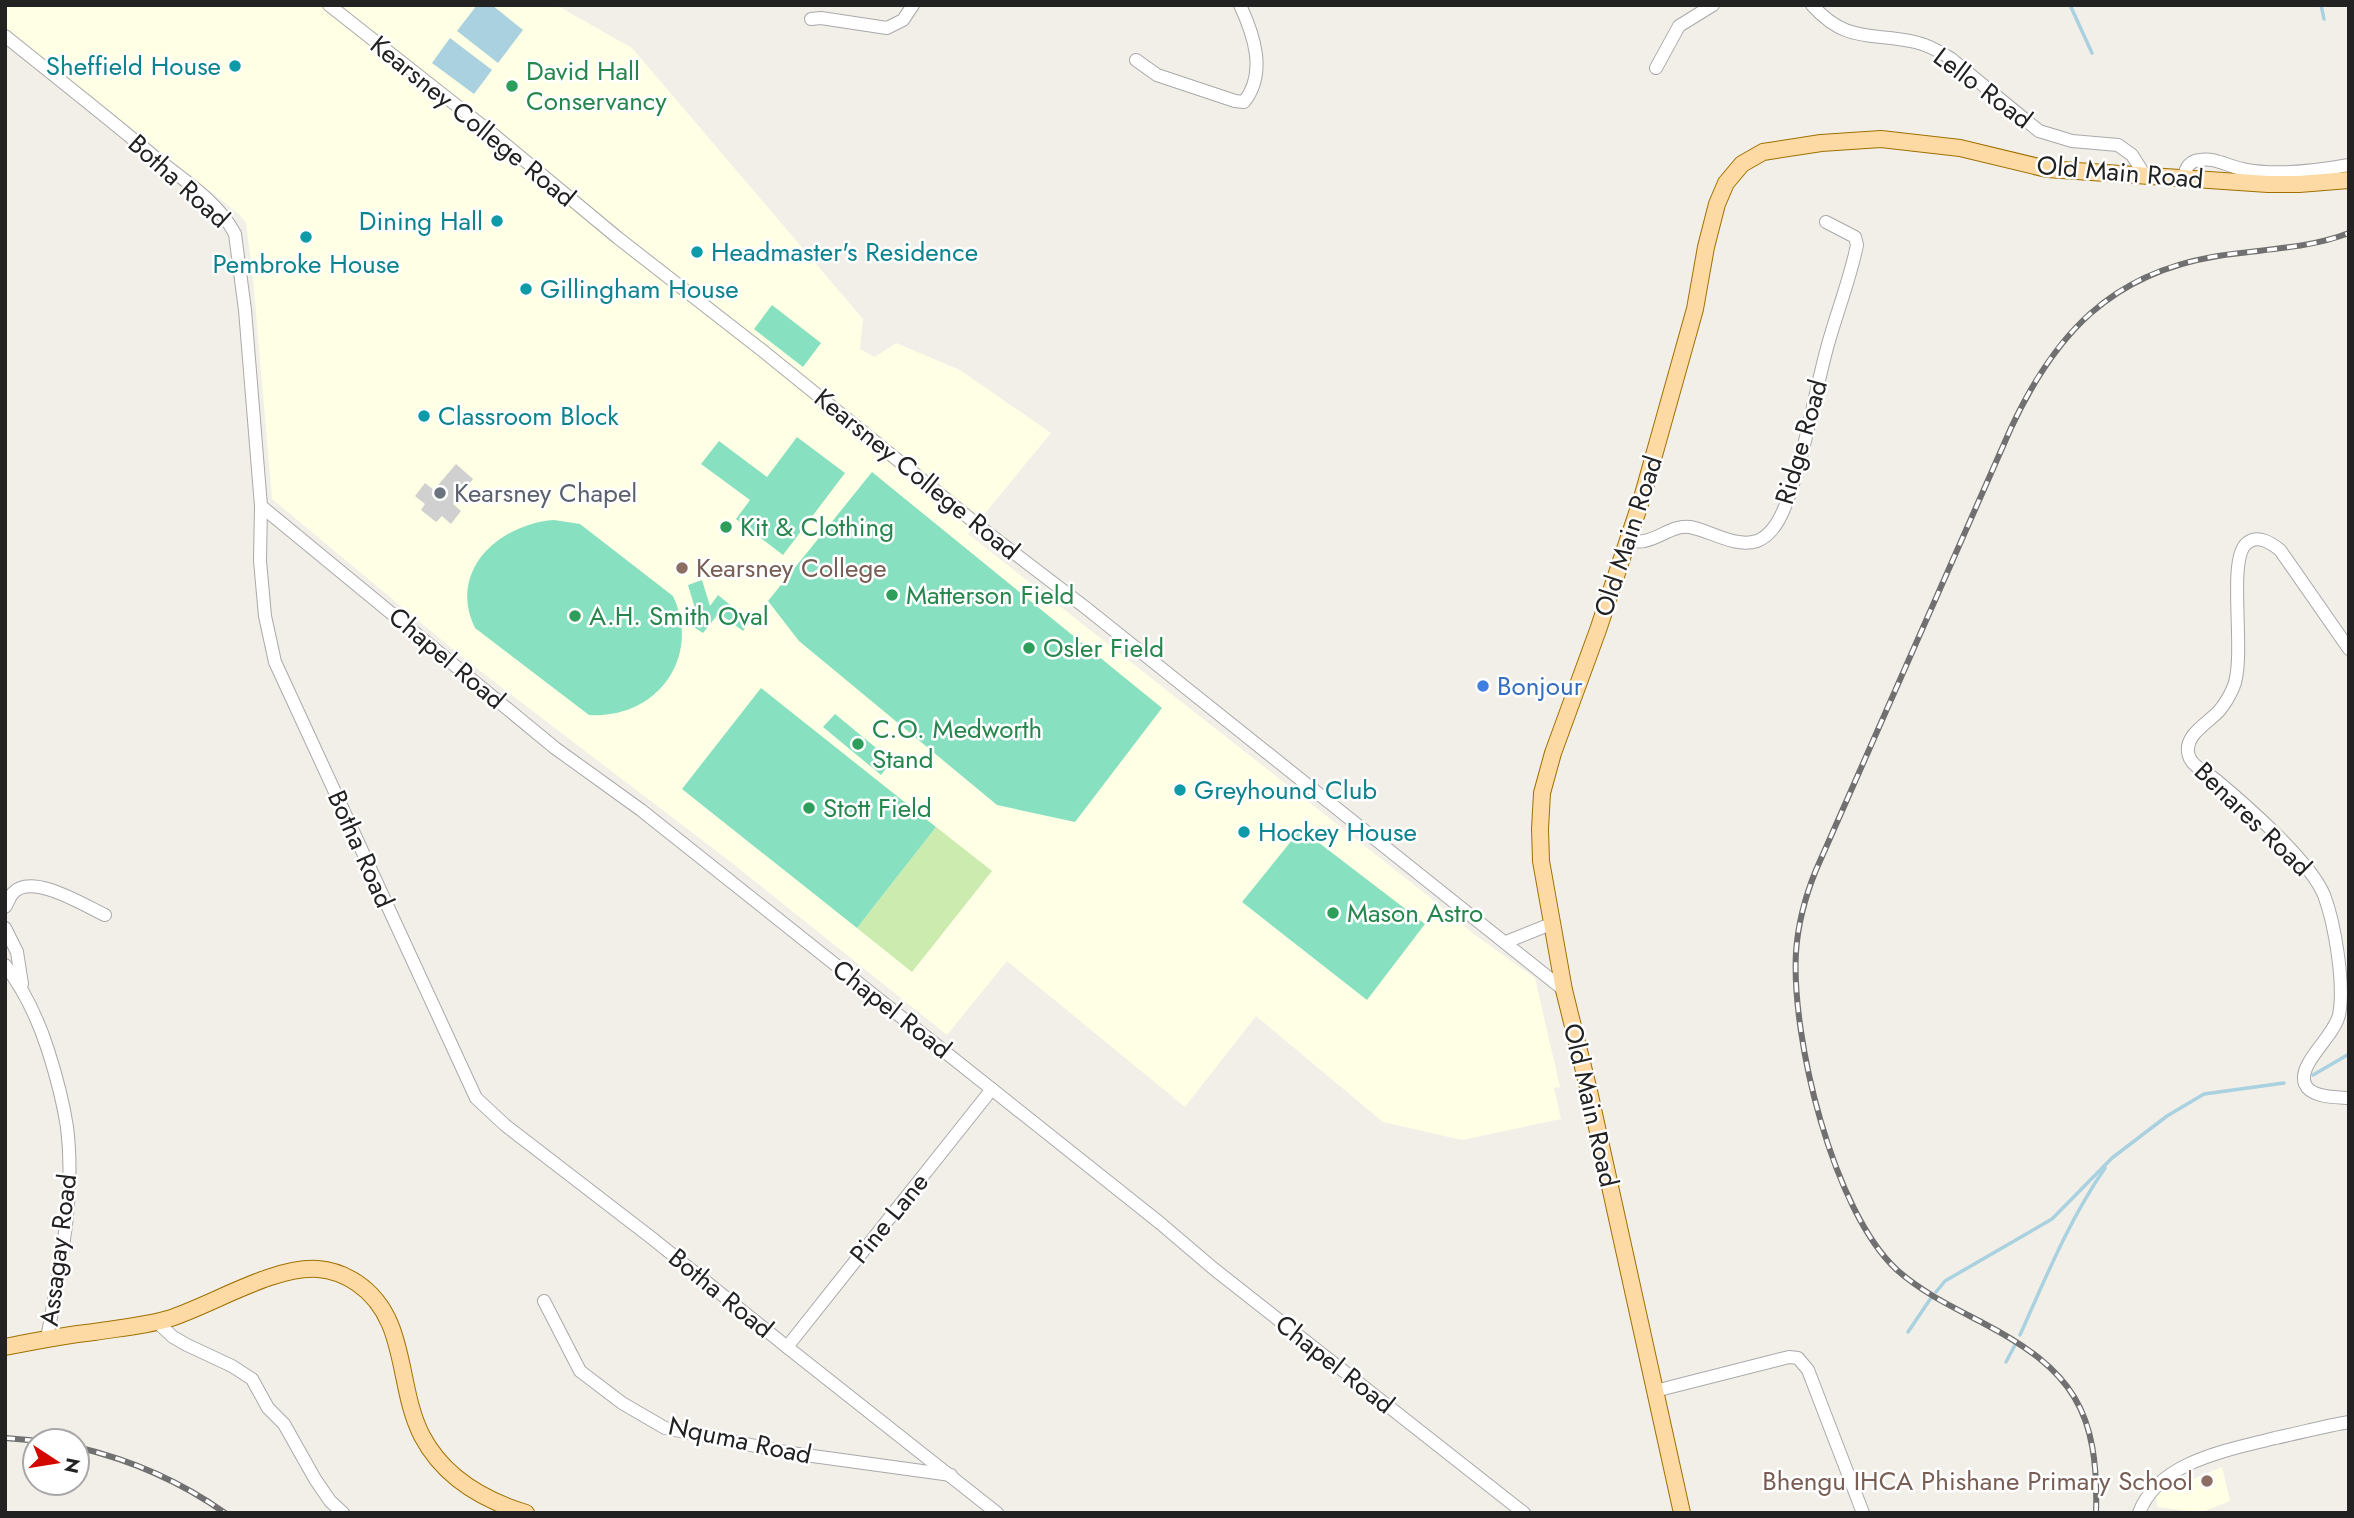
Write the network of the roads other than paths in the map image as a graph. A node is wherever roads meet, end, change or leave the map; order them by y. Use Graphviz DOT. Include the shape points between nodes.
graph roads {
  1 [pos="329,5"];
  2 [pos="913,5"];
  3 [pos="1240,5"];
  4 [pos="1713,5"];
  5 [pos="1812,5"];
  6 [pos="811,19"];
  7 [pos="5,36"];
  8 [pos="1136,60"];
  9 [pos="1656,68"];
  10 [pos="2349,165"];
  11 [pos="2146,177"];
  12 [pos="2185,178"];
  13 [pos="2349,180"];
  14 [pos="1826,222"];
  15 [pos="261,506"];
  16 [pos="1628,541"];
  17 [pos="2349,649"];
  18 [pos="5,907"];
  19 [pos="105,915"];
  20 [pos="1551,924"];
  21 [pos="5,928"];
  22 [pos="1506,942"];
  23 [pos="5,965"];
  24 [pos="23,988"];
  25 [pos="1564,990"];
  26 [pos="992,1090"];
  27 [pos="2349,1098"];
  28 [pos="544,1301"];
  29 [pos="158,1322"];
  30 [pos="47,1339"];
  31 [pos="5,1347"];
  32 [pos="787,1347"];
  33 [pos="1655,1391"];
  34 [pos="2349,1422"];
  35 [pos="951,1475"];
  36 [pos="342,1513"];
  37 [pos="526,1513"];
  38 [pos="997,1513"];
  39 [pos="1524,1513"];
  40 [pos="1682,1513"];
  41 [pos="1864,1513"];
  42 [pos="2139,1513"];
  1 -- 22 [label="street, Kearsney College Road"];
  2 -- 6 [label="street" via="903,20 887,28"];
  3 -- 8 [label="street" via="1256,48 1255,77 1244,102 1157,75"];
  4 -- 9 [label="street" via="1679,26"];
  5 -- 11 [label="street, Lello Road" via="1850,32 1914,41 1937,50 2039,131 2072,141 2118,145 2132,155"];
  7 -- 15 [label="street, Botha Road" via="175,173 230,224 241,272"];
  10 -- 12 [label="street" via="2266,171 2198,160 2185,170"];
  11 -- 12 [label="main road, Old Main Road"];
  11 -- 16 [label="main road, Old Main Road" via="2047,170 1960,148 1881,139 1790,146 1763,152 1742,164 1717,204 1695,309"];
  12 -- 13 [label="main road, Old Main Road" via="2289,184"];
  14 -- 16 [label="street, Ridge Road" via="1855,237 1857,245 1803,445 1776,524 1767,535 1748,542 1686,527 1647,541"];
  15 -- 26 [label="street, Chapel Road" via="555,748 641,810"];
  15 -- 32 [label="street, Botha Road" via="260,561 275,662 476,1098"];
  16 -- 20 [label="main road, Old Main Road" via="1542,793 1541,861"];
  17 -- 27 [label="street, Benares Road" via="2280,550 2267,541 2247,542 2239,561 2239,663 2234,688 2188,746 2193,764 2248,809 2318,880 2333,920 2339,1014 2334,1029 2307,1065 2305,1084 2321,1095"];
  18 -- 19 [label="street" via="13,892 41,887"];
  20 -- 22 [label="street"];
  20 -- 25 [label="main road, Old Main Road"];
  21 -- 24 [label="street" via="17,952"];
  22 -- 25 [label="street, Kearsney College Road"];
  23 -- 24 [label="street, Assagay Road"];
  24 -- 30 [label="street, Assagay Road" via="53,1067 68,1142 67,1214"];
  25 -- 33 [label="main road, Old Main Road"];
  26 -- 32 [label="street, Pine Lane"];
  26 -- 39 [label="street, Chapel Road"];
  28 -- 35 [label="street, Nquma Road" via="580,1371 665,1428 791,1453"];
  29 -- 30 [label="main road"];
  29 -- 36 [label="street" via="173,1337 252,1379"];
  29 -- 37 [label="main road" via="293,1270 326,1269 346,1276 370,1293 389,1321 414,1418 435,1456 450,1473 486,1498"];
  30 -- 31 [label="main road"];
  32 -- 35 [label="street, Botha Road"];
  33 -- 40 [label="main road, Old Main Road"];
  33 -- 41 [label="street" via="1798,1358 1808,1370"];
  34 -- 42 [label="street" via="2232,1449 2190,1464 2151,1491"];
  35 -- 38 [label="street, Botha Road"];
}
